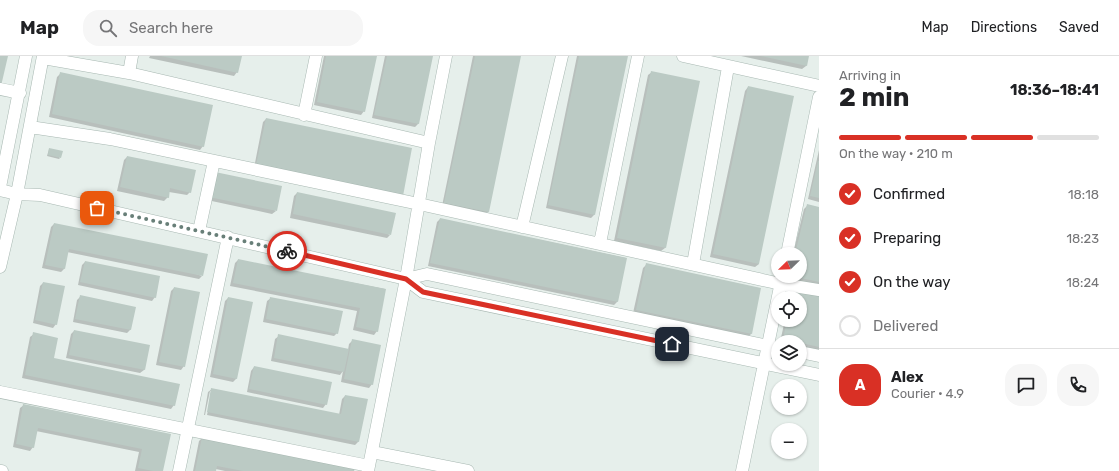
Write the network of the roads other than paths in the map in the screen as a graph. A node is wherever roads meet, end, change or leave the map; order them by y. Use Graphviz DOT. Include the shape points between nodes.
graph roads {
  1 [pos="26,56"];
  2 [pos="132,56"];
  3 [pos="316,56"];
  4 [pos="446,56"];
  5 [pos="562,56"];
  6 [pos="638,56"];
  7 [pos="683,56"];
  8 [pos="43,57"];
  9 [pos="728,67"];
  10 [pos="129,73"];
  11 [pos="819,86"];
  12 [pos="0,89"];
  13 [pos="20,93"];
  14 [pos="819,96"];
  15 [pos="304,115"];
  16 [pos="30,127"];
  17 [pos="429,143"];
  18 [pos="214,161"];
  19 [pos="2,174"];
  20 [pos="19,180"];
  21 [pos="0,188"];
  22 [pos="17,194"];
  23 [pos="40,195"];
  24 [pos="419,204"];
  25 [pos="522,227"];
  26 [pos="199,231"];
  27 [pos="228,237"];
  28 [pos="600,243"];
  29 [pos="788,247"];
  30 [pos="693,264"];
  31 [pos="0,267"];
  32 [pos="771,278"];
  33 [pos="406,279"];
  34 [pos="782,283"];
  35 [pos="793,283"];
  36 [pos="819,290"];
  37 [pos="775,335"];
  38 [pos="771,347"];
  39 [pos="771,351"];
  40 [pos="807,353"];
  41 [pos="819,356"];
  42 [pos="765,364"];
  43 [pos="819,375"];
  44 [pos="0,392"];
  45 [pos="187,429"];
  46 [pos="372,452"];
  47 [pos="369,469"];
  48 [pos="450,470"];
  49 [pos="179,471"];
  50 [pos="468,471"];
  51 [pos="742,471"];
  1 -- 13 [label="street"];
  2 -- 10 [label="street"];
  3 -- 15 [label="street"];
  4 -- 17 [label="street"];
  5 -- 25 [label="street"];
  6 -- 28 [label="street"];
  7 -- 9 [label="street"];
  8 -- 10 [label="street"];
  8 -- 16 [label="street"];
  9 -- 11 [label="street"];
  9 -- 30 [label="street"];
  10 -- 15 [label="street"];
  12 -- 13 [label="street"];
  13 -- 19 [label="street"];
  14 -- 29 [label="street"];
  15 -- 17 [label="street"];
  16 -- 18 [label="street" via="110,139"];
  16 -- 20 [label="street"];
  17 -- 24 [label="street"];
  18 -- 24 [label="street"];
  18 -- 26 [label="street"];
  19 -- 20 [label="street"];
  19 -- 21 [label="street"];
  20 -- 22 [label="street"];
  20 -- 23 [label="street"];
  21 -- 22 [label="street"];
  22 -- 23 [label="street"];
  22 -- 31 [label="street"];
  23 -- 26 [label="street"];
  24 -- 25 [label="street"];
  24 -- 33 [label="street"];
  25 -- 28 [label="street"];
  26 -- 27 [label="street"];
  27 -- 33 [label="street"];
  27 -- 45 [label="street"];
  28 -- 30 [label="street"];
  30 -- 32 [label="street"];
  33 -- 38 [label="street" via="427,274"];
  33 -- 42 [label="street" via="423,292"];
  33 -- 46 [label="street"];
  34 -- 37 [label="street"];
  35 -- 36 [label="street"];
  39 -- 42 [label="street"];
  40 -- 41 [label="street"];
  42 -- 43 [label="street"];
  42 -- 51 [label="street"];
  44 -- 45 [label="street"];
  45 -- 47 [label="street"];
  45 -- 49 [label="street"];
  46 -- 47 [label="street"];
  46 -- 48 [label="street"];
  48 -- 50 [label="street"];
}
